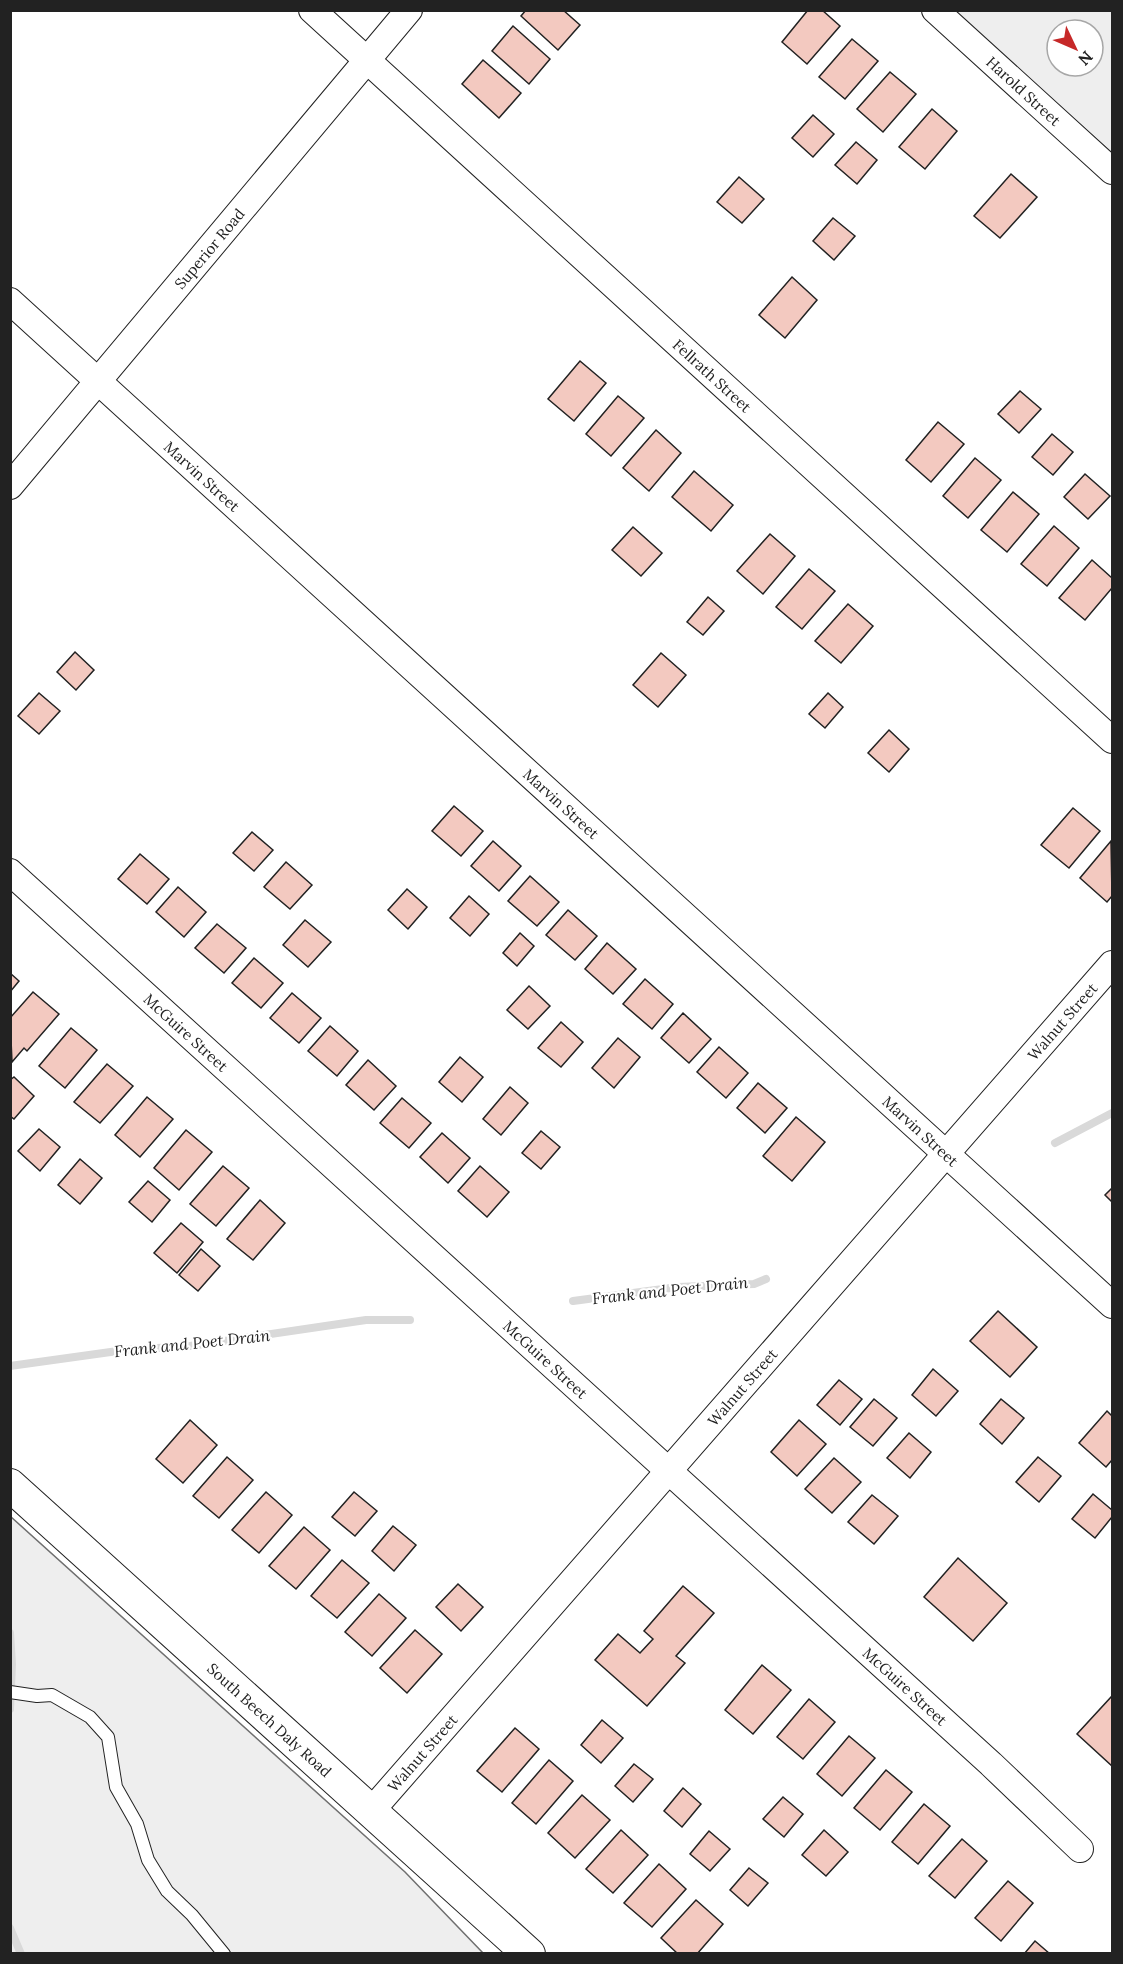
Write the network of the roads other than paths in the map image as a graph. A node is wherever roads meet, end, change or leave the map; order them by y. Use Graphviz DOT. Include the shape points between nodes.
graph roads {
  1 [pos="312,10"];
  2 [pos="409,10"];
  3 [pos="935,10"];
  4 [pos="366,61"];
  5 [pos="1113,171"];
  6 [pos="10,301"];
  7 [pos="98,382"];
  8 [pos="10,486"];
  9 [pos="1113,740"];
  10 [pos="10,872"];
  11 [pos="1113,964"];
  12 [pos="946,1154"];
  13 [pos="1113,1305"];
  14 [pos="669,1471"];
  15 [pos="10,1485"];
  16 [pos="10,1692"];
  17 [pos="372,1810"];
  18 [pos="1080,1849"];
  19 [pos="224,1953"];
  20 [pos="529,1953"];
  1 -- 4 [label="street, Fellrath Street"];
  2 -- 4 [label="street, Superior Road"];
  3 -- 5 [label="street, Harold Street"];
  4 -- 7 [label="street, Superior Road"];
  4 -- 9 [label="street, Fellrath Street"];
  6 -- 7 [label="street, Marvin Street"];
  7 -- 8 [label="street, Superior Road"];
  7 -- 12 [label="street, Marvin Street"];
  10 -- 14 [label="street, McGuire Street"];
  11 -- 12 [label="street, Walnut Street"];
  12 -- 13 [label="street, Marvin Street"];
  12 -- 14 [label="street, Walnut Street"];
  14 -- 17 [label="street, Walnut Street"];
  14 -- 18 [label="street, McGuire Street"];
  15 -- 17 [label="street, South Beech Daly Road"];
  16 -- 19 [label="lane" via="52,1695 90,1717 108,1737 116,1787 137,1824 148,1860 167,1891"];
  17 -- 20 [label="street, South Beech Daly Road"];
}
